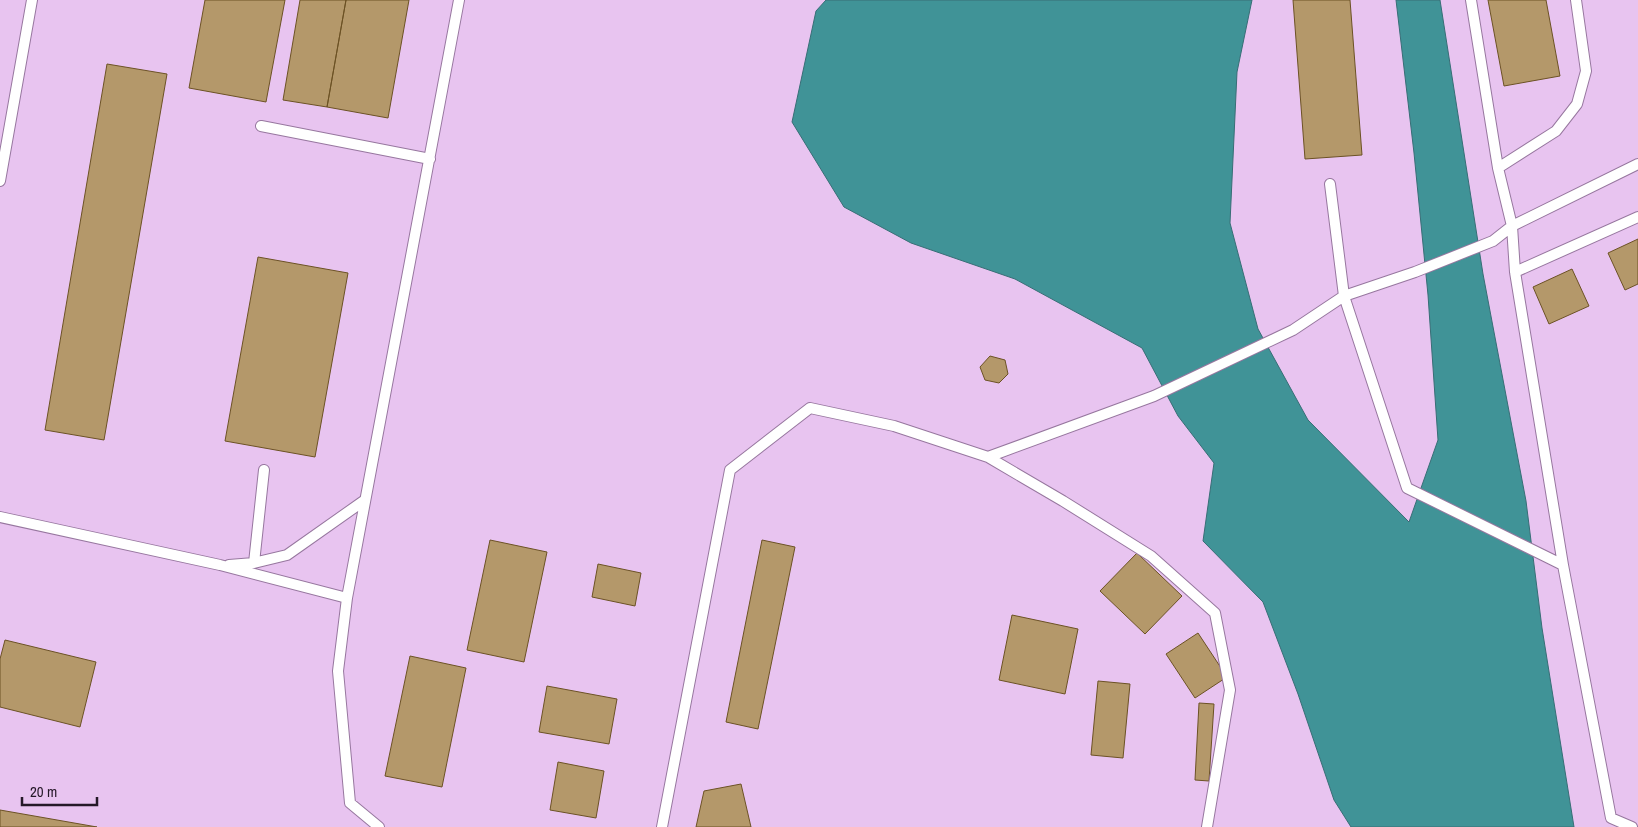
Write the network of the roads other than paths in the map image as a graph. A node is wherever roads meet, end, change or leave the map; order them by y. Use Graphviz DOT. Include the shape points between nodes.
graph roads {
  1 [pos="32,0"];
  2 [pos="459,0"];
  3 [pos="1471,0"];
  4 [pos="1576,0"];
  5 [pos="261,126"];
  6 [pos="430,159"];
  7 [pos="1638,164"];
  8 [pos="1498,168"];
  9 [pos="0,180"];
  10 [pos="1330,184"];
  11 [pos="1638,217"];
  12 [pos="1512,226"];
  13 [pos="1515,272"];
  14 [pos="1344,296"];
  15 [pos="988,458"];
  16 [pos="264,470"];
  17 [pos="365,500"];
  18 [pos="0,517"];
  19 [pos="254,563"];
  20 [pos="220,565"];
  21 [pos="1563,565"];
  22 [pos="347,598"];
  23 [pos="379,827"];
  24 [pos="662,827"];
  25 [pos="1207,827"];
  26 [pos="1632,827"];
  1 -- 9 [label="lane"];
  2 -- 6 [label="lane"];
  3 -- 8 [label="lane"];
  4 -- 8 [label="lane" via="1586,72 1578,104 1556,131"];
  5 -- 6 [label="lane"];
  6 -- 17 [label="lane"];
  7 -- 12 [label="lane"];
  8 -- 12 [label="lane"];
  10 -- 14 [label="lane"];
  11 -- 13 [label="lane"];
  12 -- 13 [label="lane"];
  12 -- 14 [label="lane" via="1493,241"];
  13 -- 21 [label="lane"];
  14 -- 15 [label="lane" via="1293,330 1154,396"];
  14 -- 21 [label="lane" via="1407,488"];
  15 -- 24 [label="lane" via="894,426 810,408 730,470"];
  15 -- 25 [label="lane" via="1151,556 1215,613 1230,690"];
  16 -- 19 [label="lane"];
  17 -- 19 [label="lane" via="287,555"];
  17 -- 22 [label="lane"];
  18 -- 20 [label="lane"];
  19 -- 20 [label="lane"];
  20 -- 22 [label="lane"];
  21 -- 26 [label="lane" via="1611,818"];
  22 -- 23 [label="lane" via="338,671 350,803"];
}
